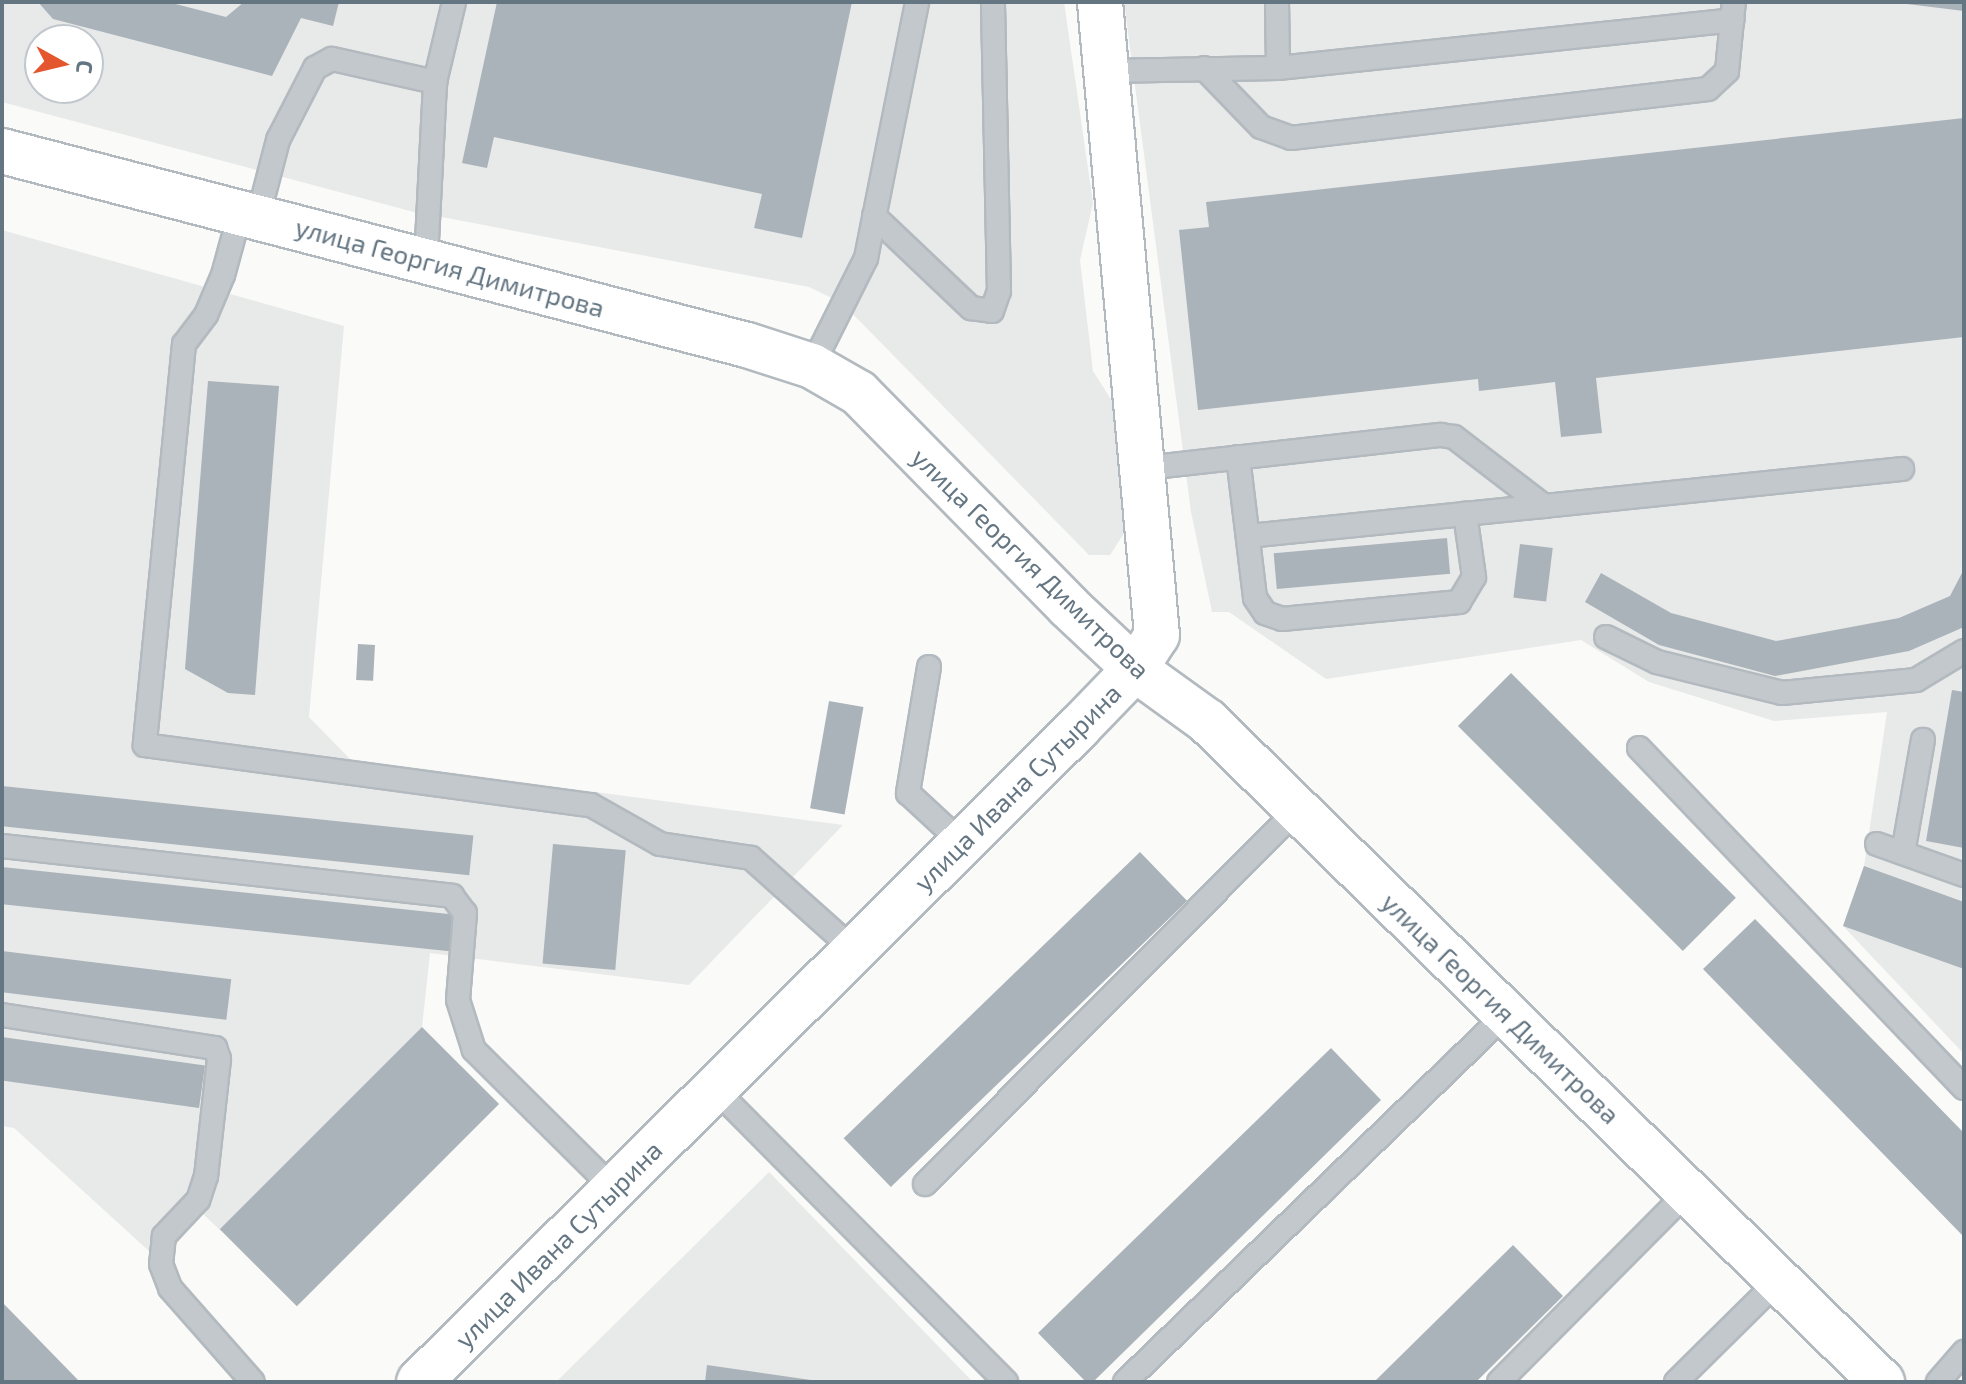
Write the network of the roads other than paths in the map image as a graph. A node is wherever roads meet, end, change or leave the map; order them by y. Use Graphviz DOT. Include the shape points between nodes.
graph roads {
  1 [pos="454,2"];
  2 [pos="917,2"];
  3 [pos="993,2"];
  4 [pos="1100,2"];
  5 [pos="1277,2"];
  6 [pos="1733,11"];
  7 [pos="1204,68"];
  8 [pos="1278,68"];
  9 [pos="1104,71"];
  10 [pos="435,82"];
  11 [pos="2,151"];
  12 [pos="249,215"];
  13 [pos="874,216"];
  14 [pos="426,261"];
  15 [pos="812,366"];
  16 [pos="1238,457"];
  17 [pos="1145,468"];
  18 [pos="1902,469"];
  19 [pos="1544,506"];
  20 [pos="1465,514"];
  21 [pos="1248,536"];
  22 [pos="1606,637"];
  23 [pos="1964,651"];
  24 [pos="929,667"];
  25 [pos="1135,669"];
  26 [pos="1923,740"];
  27 [pos="1639,748"];
  28 [pos="1297,810"];
  29 [pos="962,843"];
  30 [pos="1877,844"];
  31 [pos="2,846"];
  32 [pos="1903,853"];
  33 [pos="1964,875"];
  34 [pos="854,950"];
  35 [pos="1506,1014"];
  36 [pos="2,1015"];
  37 [pos="1964,1088"];
  38 [pos="715,1089"];
  39 [pos="925,1184"];
  40 [pos="614,1189"];
  41 [pos="1688,1192"];
  42 [pos="1778,1281"];
  43 [pos="1964,1352"];
  44 [pos="253,1382"];
  45 [pos="419,1382"];
  46 [pos="1006,1382"];
  47 [pos="1125,1382"];
  48 [pos="1499,1382"];
  49 [pos="1676,1382"];
  50 [pos="1882,1382"];
  51 [pos="1938,1382"];
  1 -- 10 [label="lane"];
  2 -- 13 [label="lane"];
  3 -- 13 [label="lane" via="999,291 992,311 971,308"];
  4 -- 9 [label="main road, улица Ивана Сутырина"];
  5 -- 8 [label="lane"];
  6 -- 7 [label="lane" via="1727,71 1708,89 1291,138 1261,127"];
  6 -- 8 [label="lane"];
  7 -- 8 [label="lane"];
  7 -- 9 [label="lane"];
  9 -- 17 [label="main road, улица Ивана Сутырина"];
  10 -- 12 [label="lane" via="332,59 315,68 278,140"];
  10 -- 14 [label="lane"];
  11 -- 12 [label="main road, улица Георгия Димитрова"];
  12 -- 14 [label="main road, улица Георгия Димитрова"];
  12 -- 34 [label="lane" via="218,288 184,344 145,745 591,805 660,844 751,858"];
  13 -- 15 [label="lane" via="866,258"];
  14 -- 15 [label="main road, улица Георгия Димитрова"];
  15 -- 25 [label="main road, улица Георгия Димитрова" via="859,393"];
  16 -- 17 [label="lane"];
  16 -- 19 [label="lane" via="1454,437"];
  16 -- 21 [label="lane"];
  17 -- 25 [label="main road, улица Ивана Сутырина" via="1157,635"];
  18 -- 19 [label="lane"];
  19 -- 20 [label="lane"];
  20 -- 21 [label="lane"];
  20 -- 21 [label="lane" via="1474,577 1459,602 1282,619 1265,613 1255,598"];
  22 -- 23 [label="lane" via="1657,662 1782,693 1916,680"];
  24 -- 29 [label="lane" via="908,793"];
  25 -- 28 [label="main road, улица Георгия Димитрова" via="1207,721"];
  25 -- 29 [label="main road, улица Ивана Сутырина"];
  26 -- 32 [label="lane"];
  27 -- 37 [label="lane"];
  28 -- 35 [label="main road, улица Георгия Димитрова"];
  28 -- 39 [label="lane"];
  29 -- 34 [label="main road, улица Ивана Сутырина"];
  30 -- 32 [label="lane"];
  31 -- 40 [label="lane" via="452,896 465,913 458,1000 474,1050"];
  32 -- 33 [label="lane"];
  34 -- 38 [label="main road, улица Ивана Сутырина"];
  35 -- 41 [label="main road, улица Георгия Димитрова"];
  35 -- 47 [label="lane"];
  36 -- 44 [label="lane" via="215,1048 206,1176 198,1200 164,1236 161,1264 170,1288"];
  38 -- 40 [label="main road, улица Ивана Сутырина"];
  38 -- 46 [label="lane"];
  40 -- 45 [label="main road, улица Ивана Сутырина"];
  41 -- 42 [label="main road, улица Георгия Димитрова"];
  41 -- 48 [label="lane"];
  42 -- 49 [label="lane"];
  42 -- 50 [label="main road, улица Георгия Димитрова"];
  43 -- 51 [label="lane"];
}
